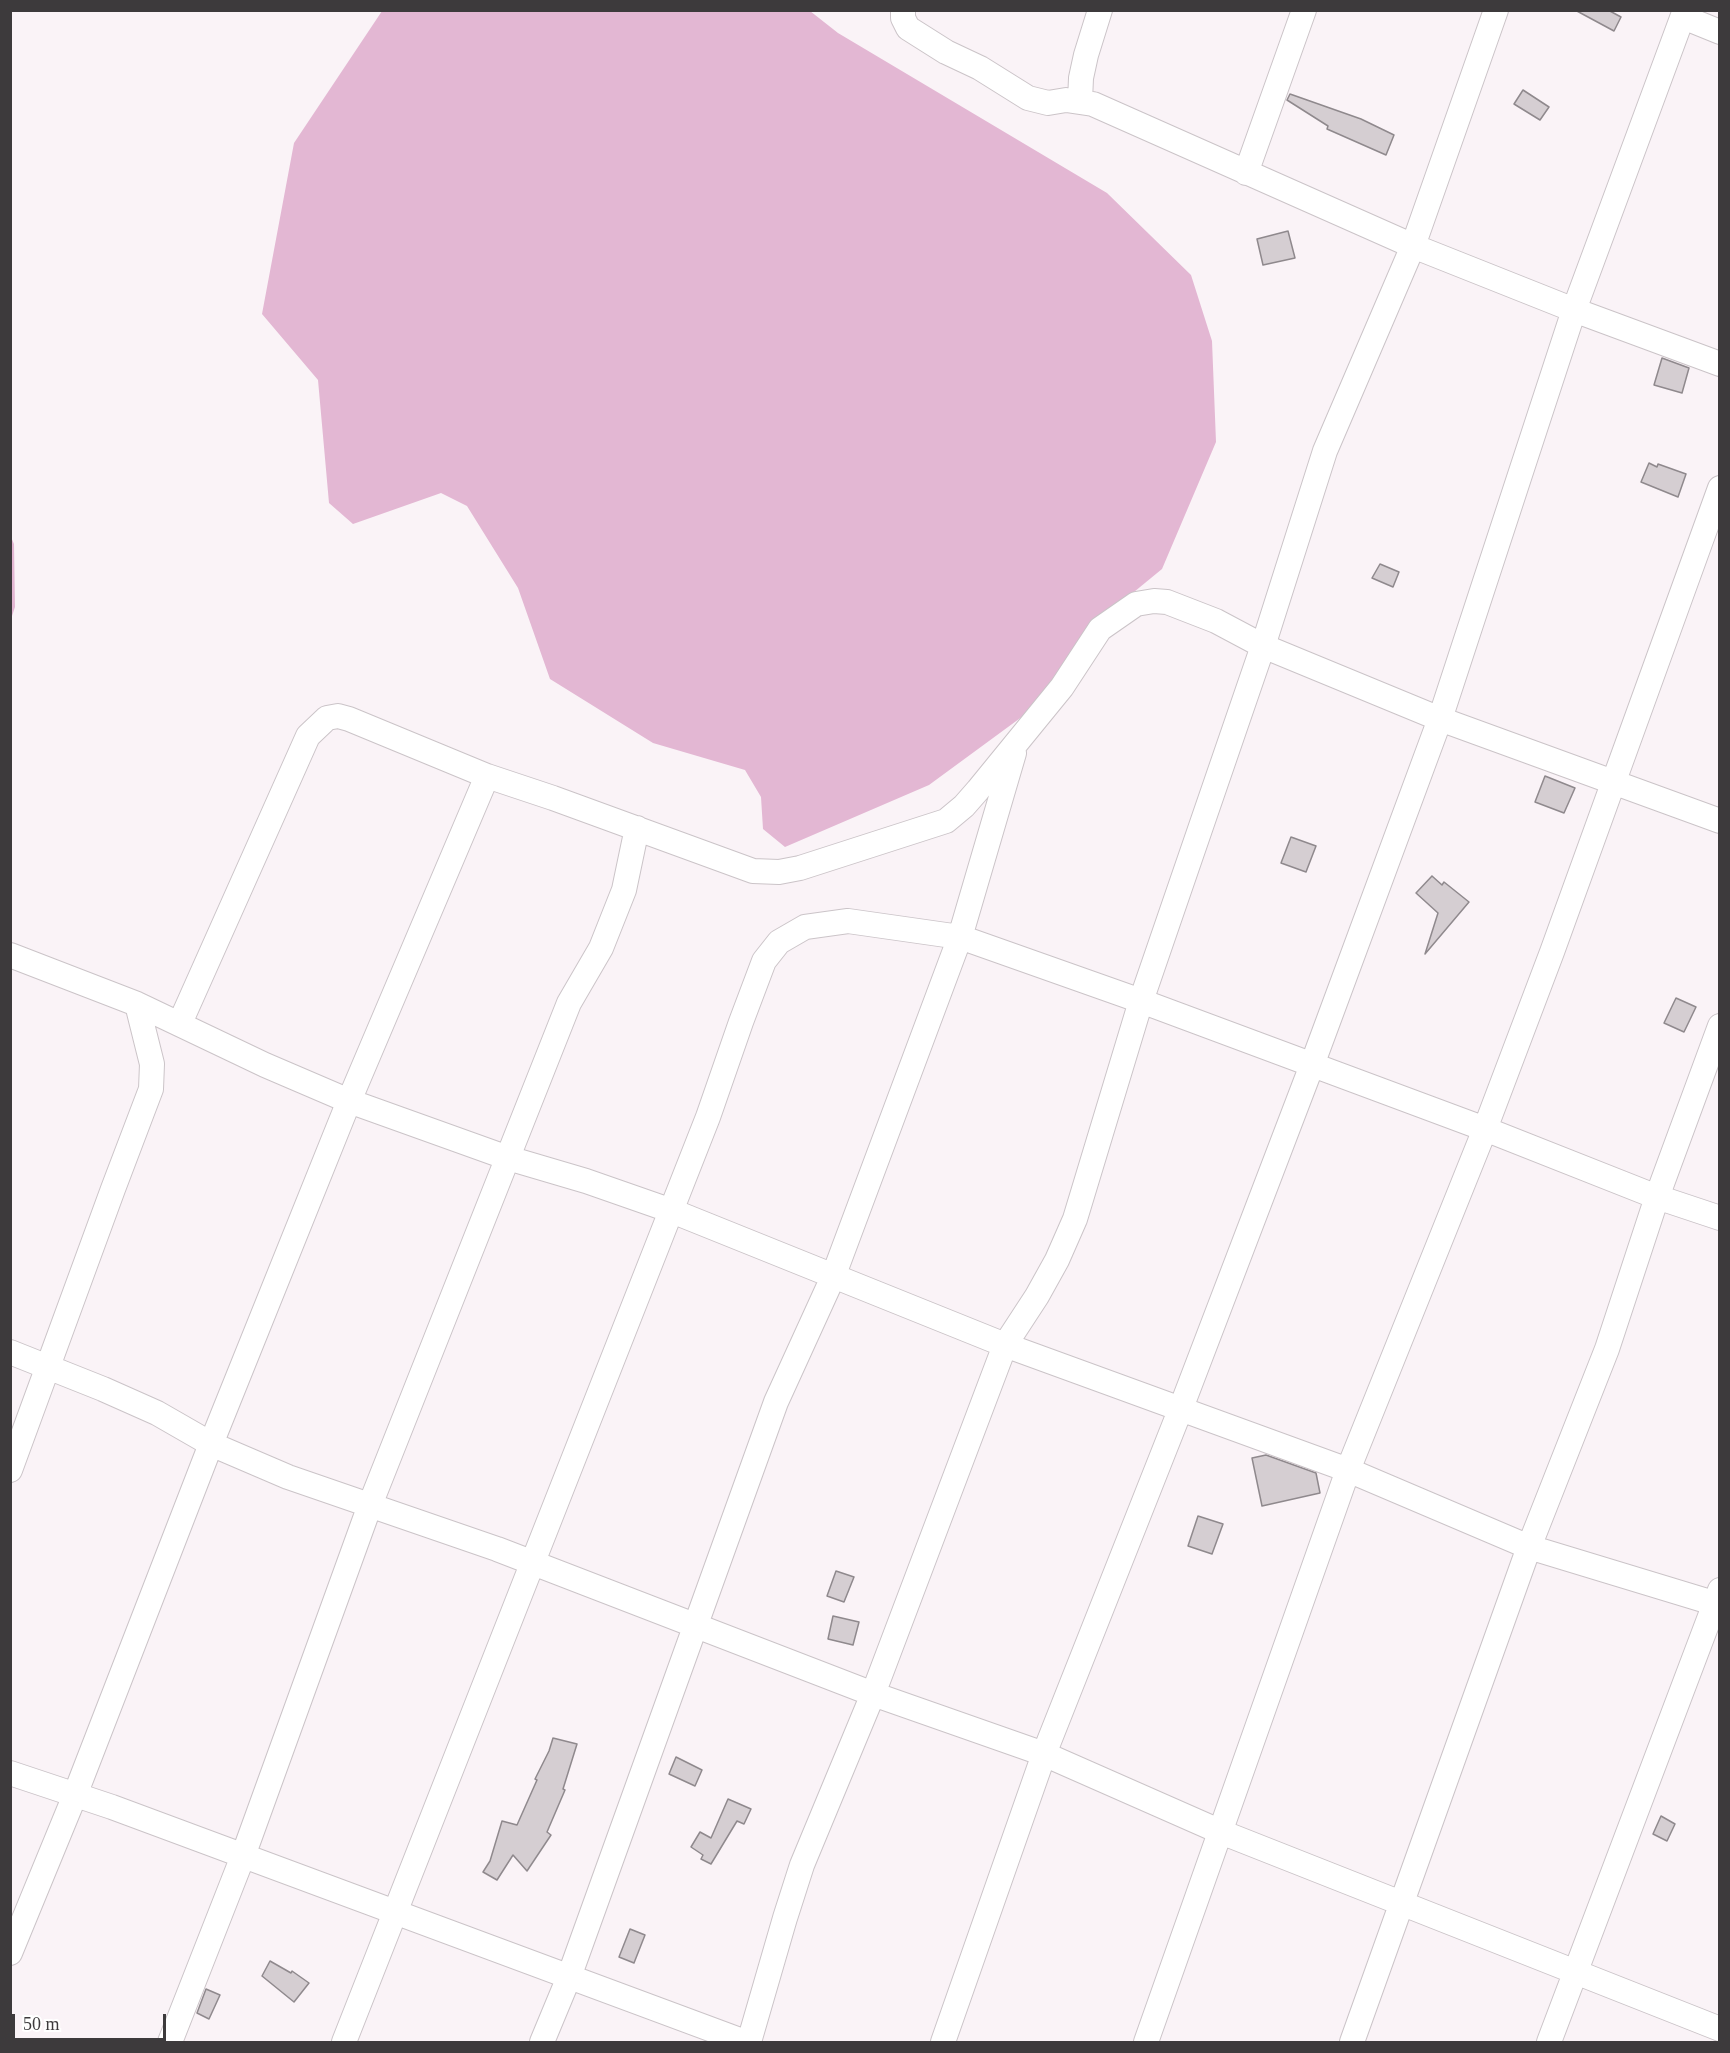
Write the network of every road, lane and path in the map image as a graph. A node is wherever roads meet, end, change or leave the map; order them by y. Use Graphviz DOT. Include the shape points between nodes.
graph roads {
  1 [pos="903,10"];
  2 [pos="1100,10"];
  3 [pos="1304,10"];
  4 [pos="1496,10"];
  5 [pos="1684,14"];
  6 [pos="1719,32"];
  7 [pos="1080,101"];
  8 [pos="1246,173"];
  9 [pos="1413,246"];
  10 [pos="1574,310"];
  11 [pos="1719,364"];
  12 [pos="1719,488"];
  13 [pos="1263,646"];
  14 [pos="1440,719"];
  15 [pos="1018,740"];
  16 [pos="487,776"];
  17 [pos="1613,783"];
  18 [pos="1719,821"];
  19 [pos="637,828"];
  20 [pos="960,937"];
  21 [pos="10,955"];
  22 [pos="1142,1001"];
  23 [pos="137,1004"];
  24 [pos="180,1023"];
  25 [pos="1719,1026"];
  26 [pos="1312,1065"];
  27 [pos="350,1101"];
  28 [pos="1485,1128"];
  29 [pos="508,1158"];
  30 [pos="1657,1197"];
  31 [pos="672,1211"];
  32 [pos="1719,1218"];
  33 [pos="833,1277"];
  34 [pos="1005,1345"];
  35 [pos="10,1352"];
  36 [pos="49,1368"];
  37 [pos="1181,1408"];
  38 [pos="211,1444"];
  39 [pos="10,1470"];
  40 [pos="1348,1470"];
  41 [pos="370,1505"];
  42 [pos="1529,1547"];
  43 [pos="533,1564"];
  44 [pos="1718,1599"];
  45 [pos="694,1626"];
  46 [pos="873,1694"];
  47 [pos="1044,1754"];
  48 [pos="10,1773"];
  49 [pos="75,1795"];
  50 [pos="1221,1832"];
  51 [pos="243,1856"];
  52 [pos="1401,1904"];
  53 [pos="394,1913"];
  54 [pos="10,1953"];
  55 [pos="1576,1973"];
  56 [pos="569,1977"];
  57 [pos="1719,2029"];
  58 [pos="170,2043"];
  59 [pos="344,2043"];
  60 [pos="542,2043"];
  61 [pos="747,2043"];
  62 [pos="943,2043"];
  63 [pos="1146,2043"];
  64 [pos="1352,2043"];
  65 [pos="1549,2043"];
  1 -- 7 [label="street" via="908,28 1028,98 1048,103"];
  2 -- 7 [label="street" via="1086,55"];
  3 -- 8 [label="street"];
  4 -- 9 [label="street"];
  5 -- 6 [label="street"];
  5 -- 10 [label="street"];
  7 -- 8 [label="street"];
  8 -- 9 [label="street"];
  9 -- 10 [label="street"];
  9 -- 13 [label="street" via="1325,451"];
  10 -- 11 [label="street"];
  10 -- 14 [label="street"];
  12 -- 17 [label="street"];
  13 -- 14 [label="street"];
  13 -- 15 [label="street" via="1216,621 1167,602 1136,604 1100,629 1062,687"];
  13 -- 22 [label="street"];
  14 -- 17 [label="street"];
  14 -- 26 [label="street"];
  15 -- 19 [label="street" via="964,806 946,820 800,868 753,871"];
  15 -- 20 [label="street"];
  16 -- 19 [label="street"];
  16 -- 24 [label="street" via="349,719 327,718 308,736"];
  16 -- 27 [label="street"];
  17 -- 18 [label="street"];
  17 -- 28 [label="street"];
  19 -- 29 [label="street" via="624,890 601,948 569,1003"];
  20 -- 22 [label="street"];
  20 -- 31 [label="street" via="848,921 805,927 779,942 764,961"];
  20 -- 33 [label="street"];
  21 -- 23 [label="street"];
  22 -- 26 [label="street"];
  22 -- 34 [label="street" via="1075,1219 1057,1260"];
  23 -- 24 [label="street"];
  23 -- 36 [label="street" via="152,1064 151,1089"];
  24 -- 27 [label="street"];
  25 -- 30 [label="street"];
  26 -- 28 [label="street"];
  26 -- 37 [label="street"];
  27 -- 29 [label="street"];
  27 -- 38 [label="street"];
  28 -- 30 [label="street"];
  28 -- 40 [label="street"];
  29 -- 31 [label="street"];
  29 -- 41 [label="street"];
  30 -- 32 [label="street"];
  30 -- 42 [label="street" via="1607,1349"];
  31 -- 33 [label="street"];
  31 -- 43 [label="street"];
  33 -- 34 [label="street"];
  33 -- 45 [label="street" via="776,1402"];
  34 -- 37 [label="street"];
  34 -- 46 [label="street"];
  35 -- 36 [label="street"];
  36 -- 38 [label="street" via="157,1413"];
  36 -- 39 [label="street"];
  37 -- 40 [label="street"];
  37 -- 47 [label="street"];
  38 -- 41 [label="street" via="288,1477"];
  38 -- 49 [label="street"];
  40 -- 42 [label="street"];
  40 -- 50 [label="street"];
  41 -- 43 [label="street"];
  41 -- 51 [label="street"];
  42 -- 44 [label="street"];
  42 -- 52 [label="street"];
  43 -- 45 [label="street"];
  43 -- 53 [label="street"];
  44 -- 55 [label="street"];
  45 -- 46 [label="street"];
  45 -- 56 [label="street"];
  46 -- 47 [label="street"];
  46 -- 61 [label="street" via="802,1864"];
  47 -- 50 [label="street"];
  47 -- 62 [label="street"];
  48 -- 49 [label="street"];
  49 -- 51 [label="street"];
  49 -- 54 [label="street"];
  50 -- 52 [label="street"];
  50 -- 63 [label="street"];
  51 -- 53 [label="street"];
  51 -- 58 [label="street"];
  52 -- 55 [label="street"];
  52 -- 64 [label="street"];
  53 -- 56 [label="street"];
  53 -- 59 [label="street"];
  55 -- 57 [label="street"];
  55 -- 65 [label="street"];
  56 -- 60 [label="street"];
  56 -- 61 [label="street"];
}
